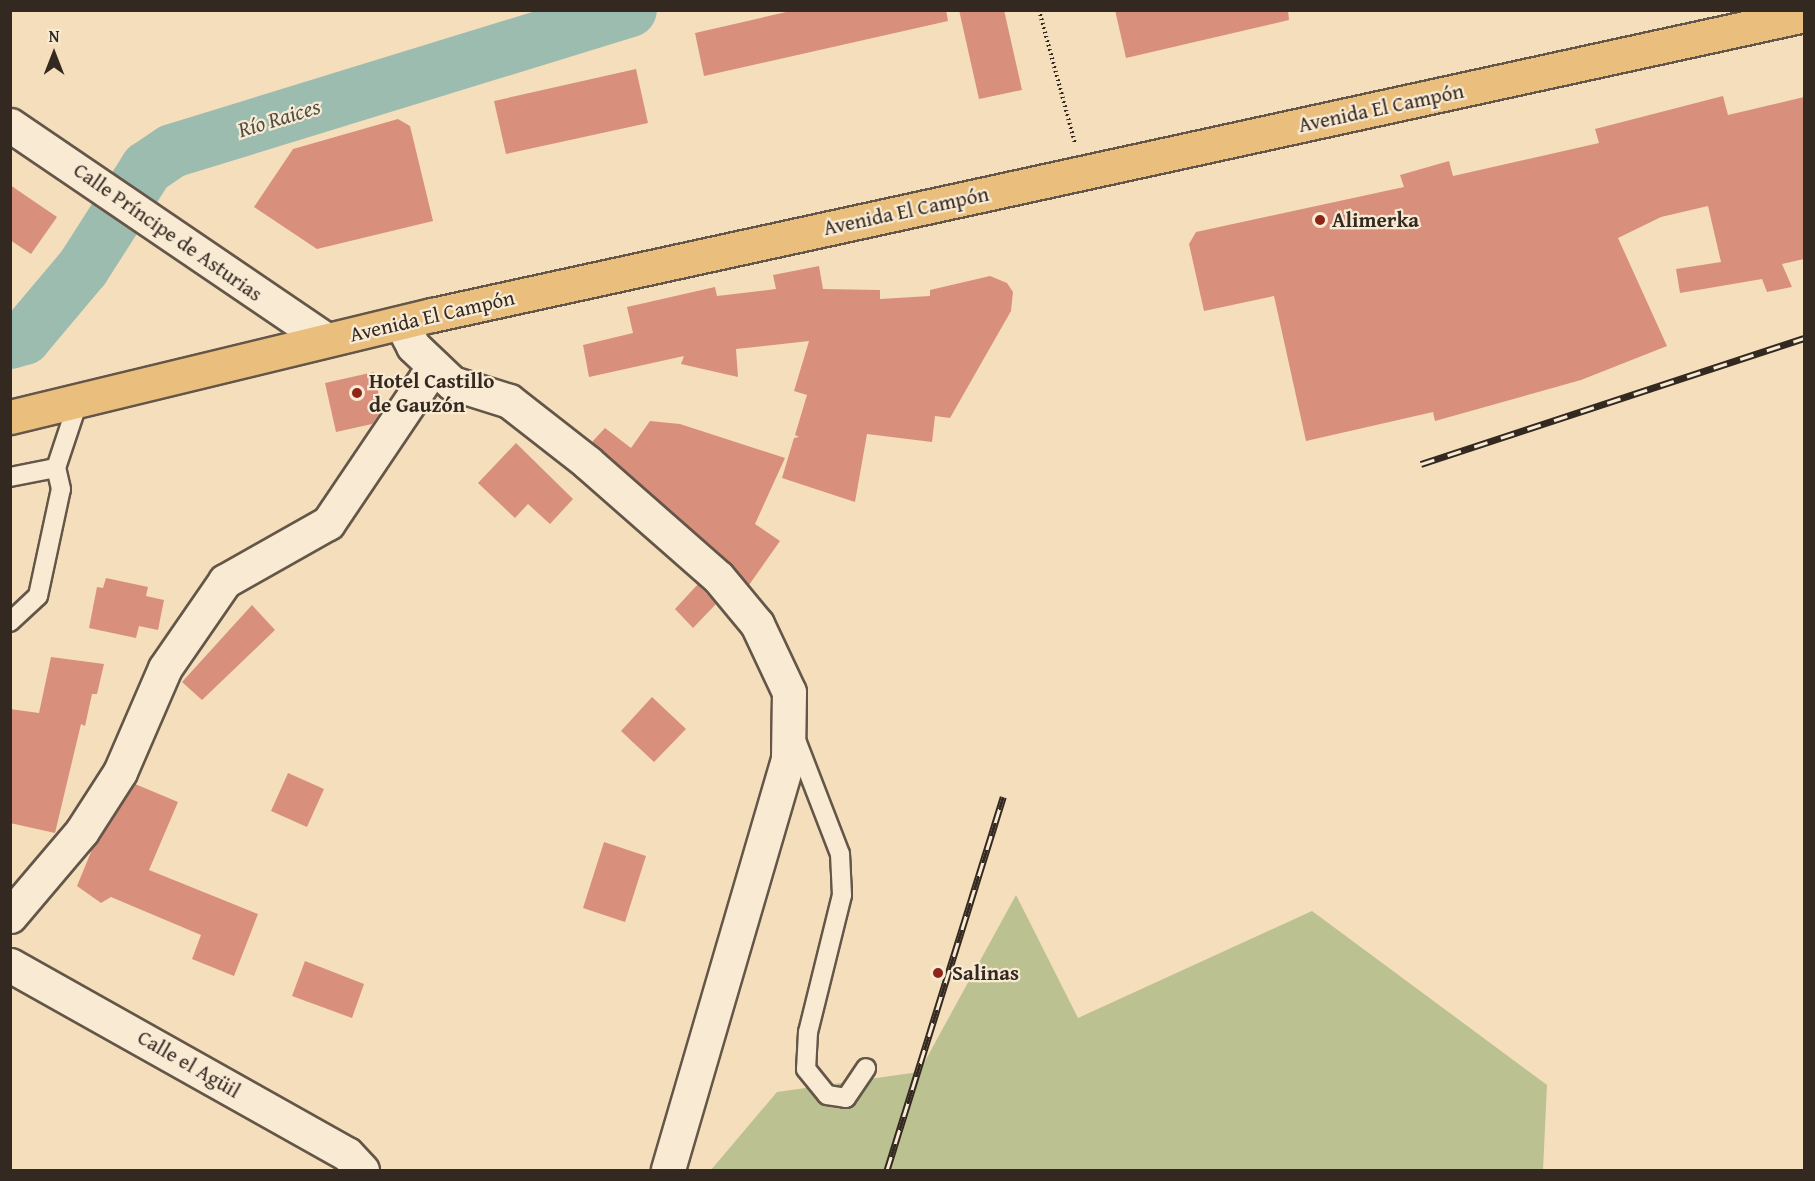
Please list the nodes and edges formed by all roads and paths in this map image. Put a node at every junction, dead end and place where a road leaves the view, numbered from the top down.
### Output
1 (1039, 10) edge
2 (1804, 15) edge
3 (10, 125) edge
4 (1083, 173) junction
5 (401, 322) junction
6 (325, 339) junction
7 (434, 366) junction
8 (78, 402) junction
9 (10, 417) edge
10 (56, 468) junction
11 (10, 477) edge
12 (10, 622) edge
13 (788, 722) junction
14 (10, 915) edge
15 (10, 965) edge
16 (866, 1068) dead end
17 (362, 1170) edge
18 (668, 1170) edge

1 - 4 path
2 - 4 main road, Avenida El Campón
3 - 6 street, Calle Príncipe de Asturias
4 - 5 main road, Avenida El Campón
5 - 6 main road, Avenida El Campón
5 - 7 street
6 - 8 main road, Avenida El Campón
7 - 13 street
7 - 14 street
8 - 9 main road, Avenida El Campón
8 - 10 lane
10 - 11 lane
10 - 12 lane
13 - 16 lane
13 - 18 street
15 - 17 street, Calle el Agüil

